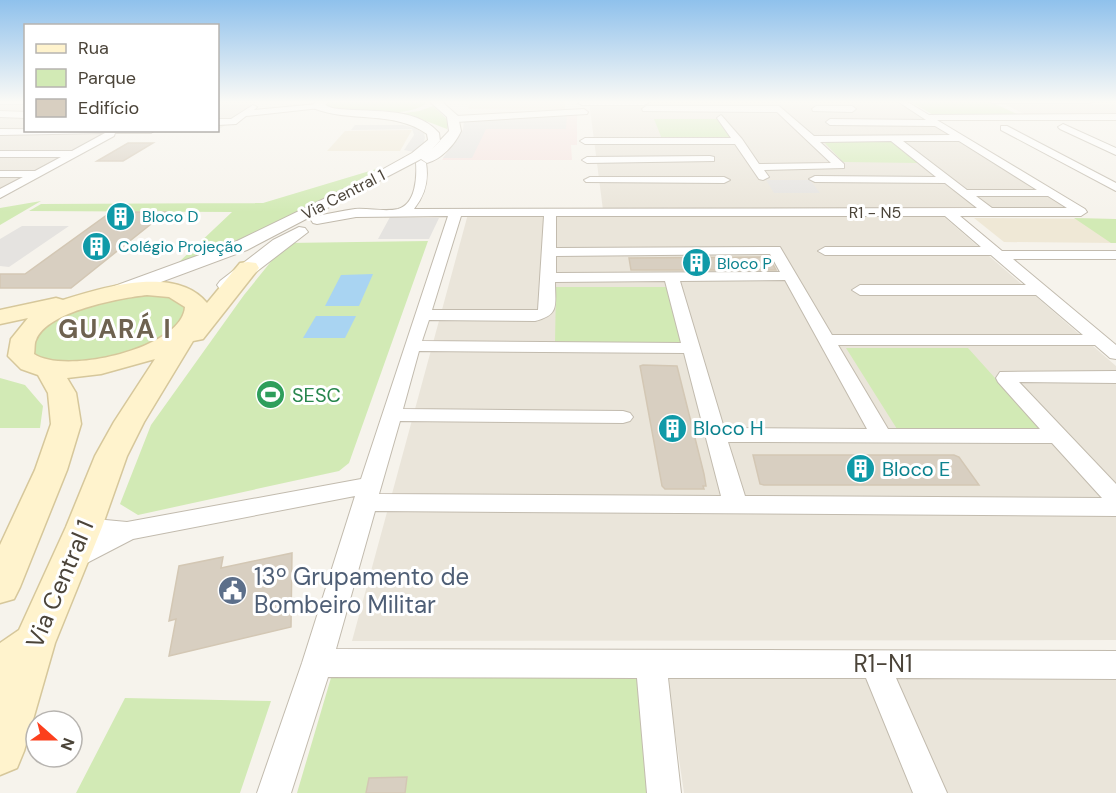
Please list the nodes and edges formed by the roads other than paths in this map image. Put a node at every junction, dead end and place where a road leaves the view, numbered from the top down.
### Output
1 (103, 138) edge
2 (434, 138) edge
3 (451, 138) edge
4 (585, 138) edge
5 (737, 138) edge
6 (954, 138) edge
7 (1023, 138) edge
8 (1086, 138) edge
9 (812, 139) joint
10 (894, 139) junction
11 (585, 141) junction
12 (739, 141) junction
13 (961, 144) junction
14 (907, 149) junction
15 (939, 149) dead end
16 (1116, 152) edge
17 (73, 154) junction
18 (3, 156) edge
19 (587, 159) junction
20 (710, 159) dead end
21 (421, 163) junction
22 (757, 167) junction
23 (906, 167) dead end
24 (928, 167) junction
25 (0, 174) edge
26 (37, 174) junction
27 (776, 179) dead end
28 (800, 179) dead end
29 (724, 180) dead end
30 (945, 180) junction
31 (1116, 188) edge
32 (962, 193) junction
33 (1052, 193) junction
34 (0, 194) edge
35 (593, 197) junction
36 (409, 212) junction
37 (456, 212) junction
38 (947, 212) junction
39 (989, 212) junction
40 (550, 213) junction
41 (317, 220) junction
42 (825, 251) dead end
43 (549, 252) junction
44 (996, 253) junction
45 (1112, 258) edge
46 (248, 268) junction
47 (671, 276) junction
48 (788, 276) junction
49 (548, 278) junction
50 (860, 290) dead end
51 (1040, 290) junction
52 (119, 291) junction
53 (88, 299) junction
54 (423, 315) junction
55 (0, 317) edge
56 (191, 324) junction
57 (826, 340) junction
58 (1099, 340) junction
59 (412, 346) junction
60 (692, 348) junction
61 (1116, 354) edge
62 (0, 362) edge
63 (41, 367) junction
64 (1116, 377) edge
65 (152, 386) junction
66 (393, 415) junction
67 (622, 417) dead end
68 (715, 435) junction
69 (1058, 436) junction
70 (882, 437) junction
71 (368, 494) junction
72 (1116, 500) edge
73 (735, 503) junction
74 (1116, 507) edge
75 (127, 531) junction
76 (77, 544) junction
77 (0, 587) edge
78 (17, 655) edge
79 (651, 662) junction
80 (316, 663) junction
81 (875, 664) junction
82 (1116, 664) edge
83 (0, 751) edge
84 (274, 793) edge
85 (664, 793) edge
86 (930, 793) edge

1 - 17 street
2 - 52 street, Via Central 1
3 - 21 street, Via Central 1
4 - 11 street
5 - 12 street
6 - 13 street, R1 - N5
7 - 31 street
8 - 16 street
9 - 10 street
9 - 22 street
10 - 13 street
10 - 14 street
11 - 12 street
11 - 19 street
12 - 22 street
13 - 33 street, R1 - N5
14 - 15 street
14 - 24 street
17 - 18 street
17 - 26 street
19 - 20 street
19 - 35 street
21 - 36 street
21 - 41 street, Via Central 1
22 - 27 street
23 - 24 street
24 - 30 street
25 - 26 street
26 - 34 street
28 - 30 street
29 - 35 street
30 - 32 street
32 - 33 street
32 - 39 street
33 - 39 street, R1 - N5
35 - 38 street, R1 - N5
35 - 40 street, R1 - N5
36 - 37 street, R1 - N5
36 - 41 street, R1 - N5
37 - 40 street, R1 - N5
37 - 54 street
38 - 39 street, R1 - N5
38 - 44 street
40 - 43 street
41 - 46 street, Via Central 1
42 - 44 street
43 - 48 street
43 - 49 street
44 - 45 street
44 - 51 street
46 - 56 street, Via Central 1
46 - 65 main road
47 - 48 street
47 - 49 street
47 - 60 street
48 - 57 street
49 - 54 street
50 - 51 street
51 - 58 street
52 - 53 main road
52 - 56 main road
53 - 55 main road
53 - 63 main road
54 - 59 street
56 - 63 main road
56 - 65 main road, Via Central 1
57 - 58 street
57 - 70 street
58 - 61 street
59 - 60 street
59 - 66 street
60 - 68 street
62 - 63 main road
63 - 77 main road
64 - 69 street
65 - 76 main road, Via Central 1
66 - 67 street
66 - 71 street
68 - 70 street
68 - 73 street
69 - 70 street
69 - 72 street
71 - 73 street
71 - 75 street
71 - 80 street
73 - 74 street
75 - 76 street
75 - 76 street
76 - 78 main road, Via Central 1
78 - 83 main road, Via Central 1
79 - 80 street, R1-N1
79 - 81 street, R1-N1
79 - 85 street
80 - 84 street
81 - 82 street, R1-N1
81 - 86 street

